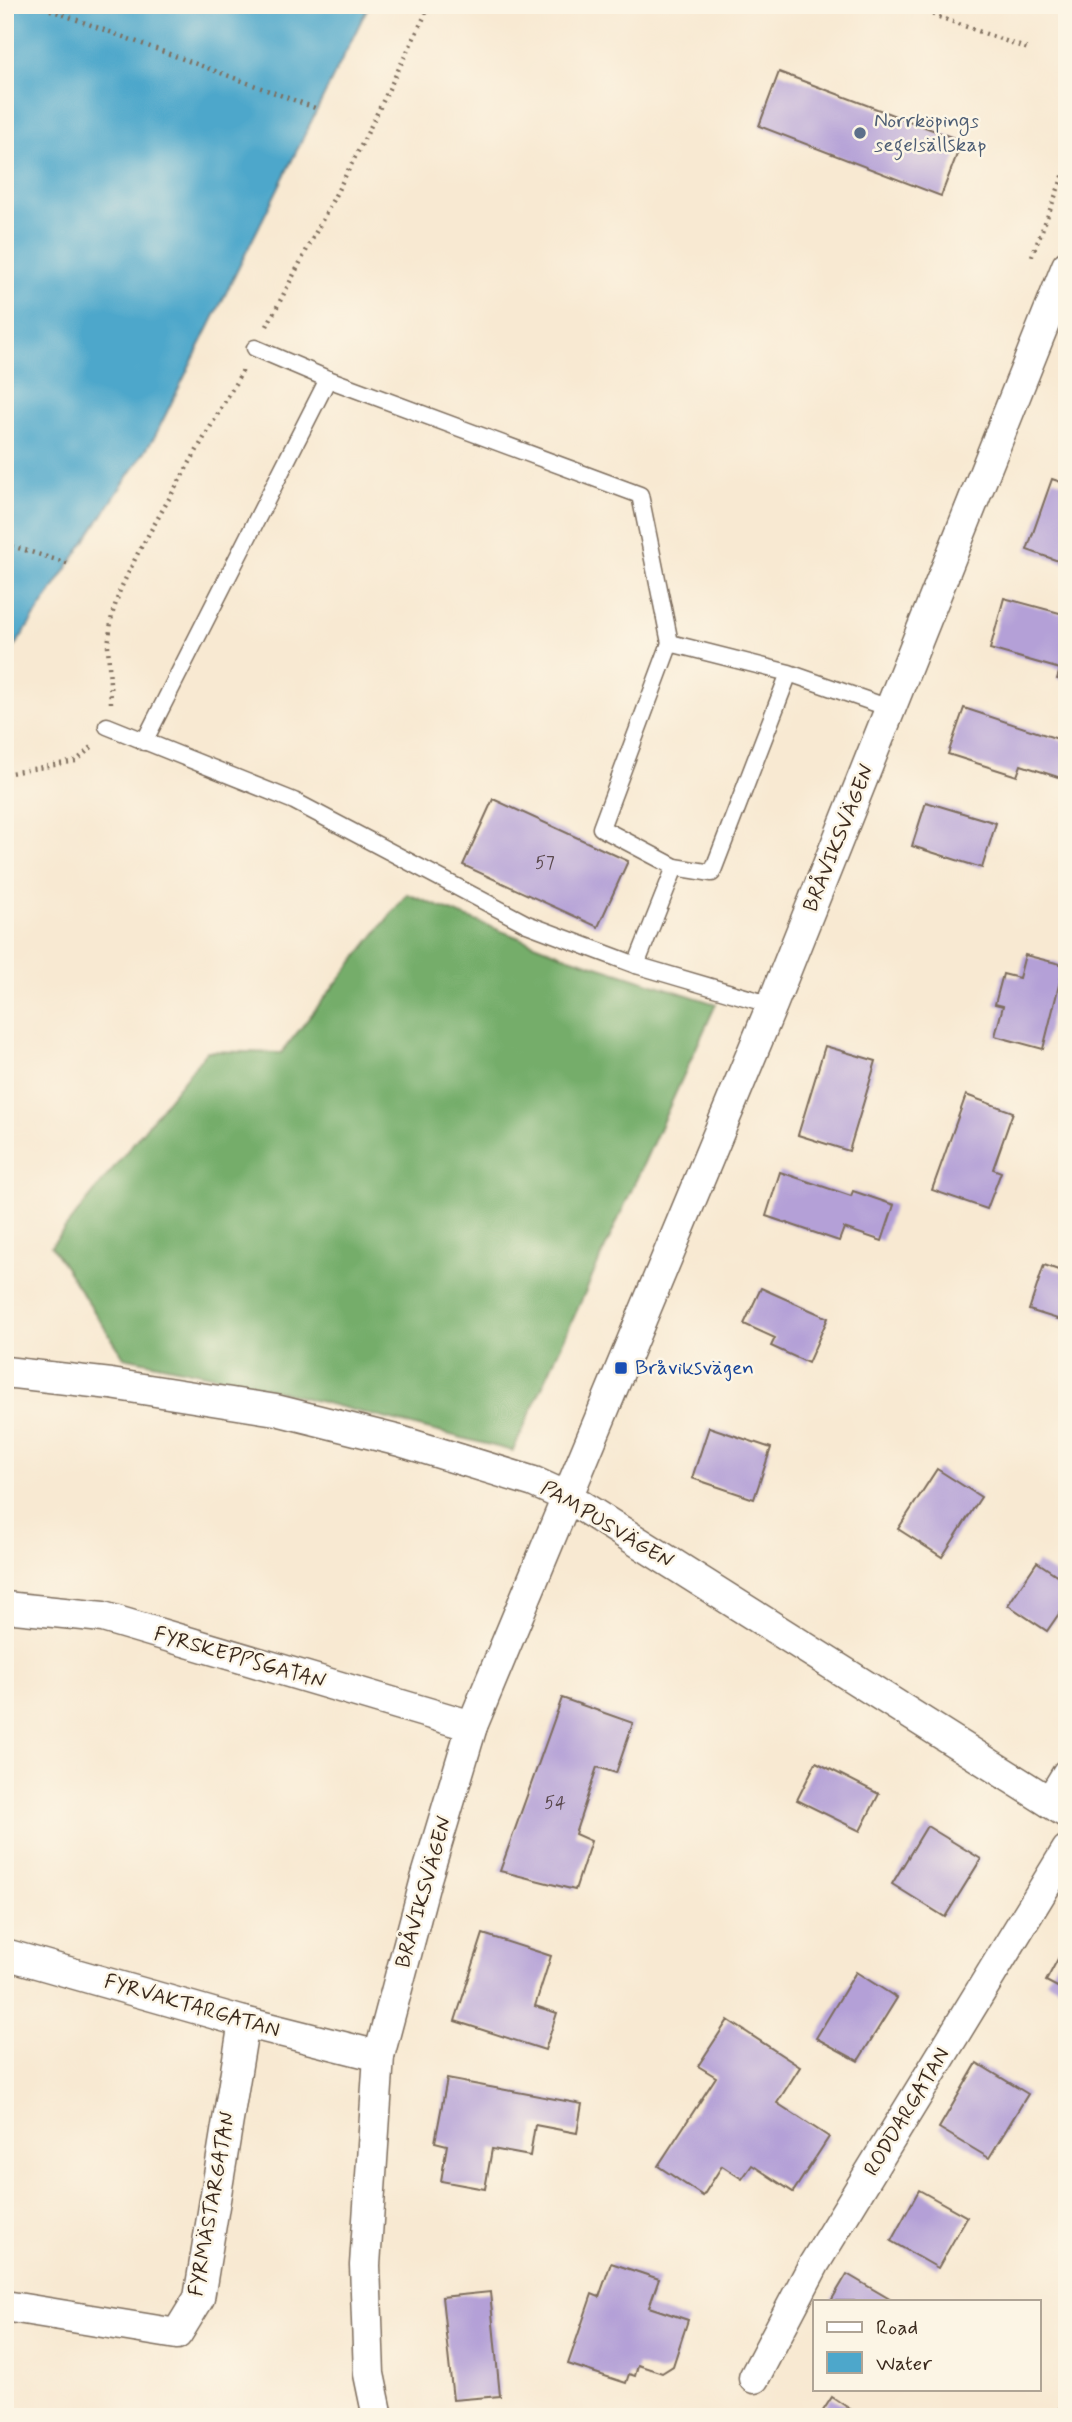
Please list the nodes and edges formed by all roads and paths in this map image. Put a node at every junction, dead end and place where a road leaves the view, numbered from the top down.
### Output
1 (37, 5) edge
2 (430, 5) edge
3 (906, 5) edge
4 (1028, 49) dead end
5 (318, 109) dead end
6 (1067, 266) edge
7 (256, 348) junction
8 (328, 379) junction
9 (5, 544) edge
10 (70, 564) dead end
11 (670, 643) junction
12 (789, 673) junction
13 (892, 709) junction
14 (107, 726) junction
15 (144, 741) junction
16 (5, 774) edge
17 (675, 867) junction
18 (636, 965) junction
19 (772, 1005) junction
20 (5, 1372) edge
21 (567, 1497) junction
22 (5, 1607) edge
23 (472, 1726) junction
24 (1067, 1774) edge
25 (1058, 1807) edge
26 (1067, 1850) edge
27 (5, 1954) edge
28 (244, 2022) junction
29 (379, 2056) junction
30 (5, 2306) edge
31 (754, 2378) dead end
32 (378, 2417) edge

1 - 5 path
2 - 7 path
3 - 4 path
6 - 13 street, BRÅVIKSVÄGEN
7 - 8 lane
7 - 14 path
8 - 11 lane
8 - 15 lane
9 - 10 path
11 - 12 lane
11 - 17 lane
12 - 13 lane
12 - 17 lane
13 - 19 street, BRÅVIKSVÄGEN
14 - 15 lane
14 - 16 path
15 - 18 lane
17 - 18 lane
18 - 19 lane
19 - 21 street, BRÅVIKSVÄGEN
20 - 21 street, PAMPUSVÄGEN
21 - 23 street, BRÅVIKSVÄGEN
21 - 25 street, PAMPUSVÄGEN
22 - 23 street, FYRSKEPPSGATAN
23 - 29 street, BRÅVIKSVÄGEN
24 - 25 street
26 - 31 street, RODDARGATAN
27 - 28 street, FYRVAKTARGATAN
28 - 29 street, FYRVAKTARGATAN
28 - 30 street, FYRMÄSTARGATAN
29 - 32 street, BRÅVIKSVÄGEN

